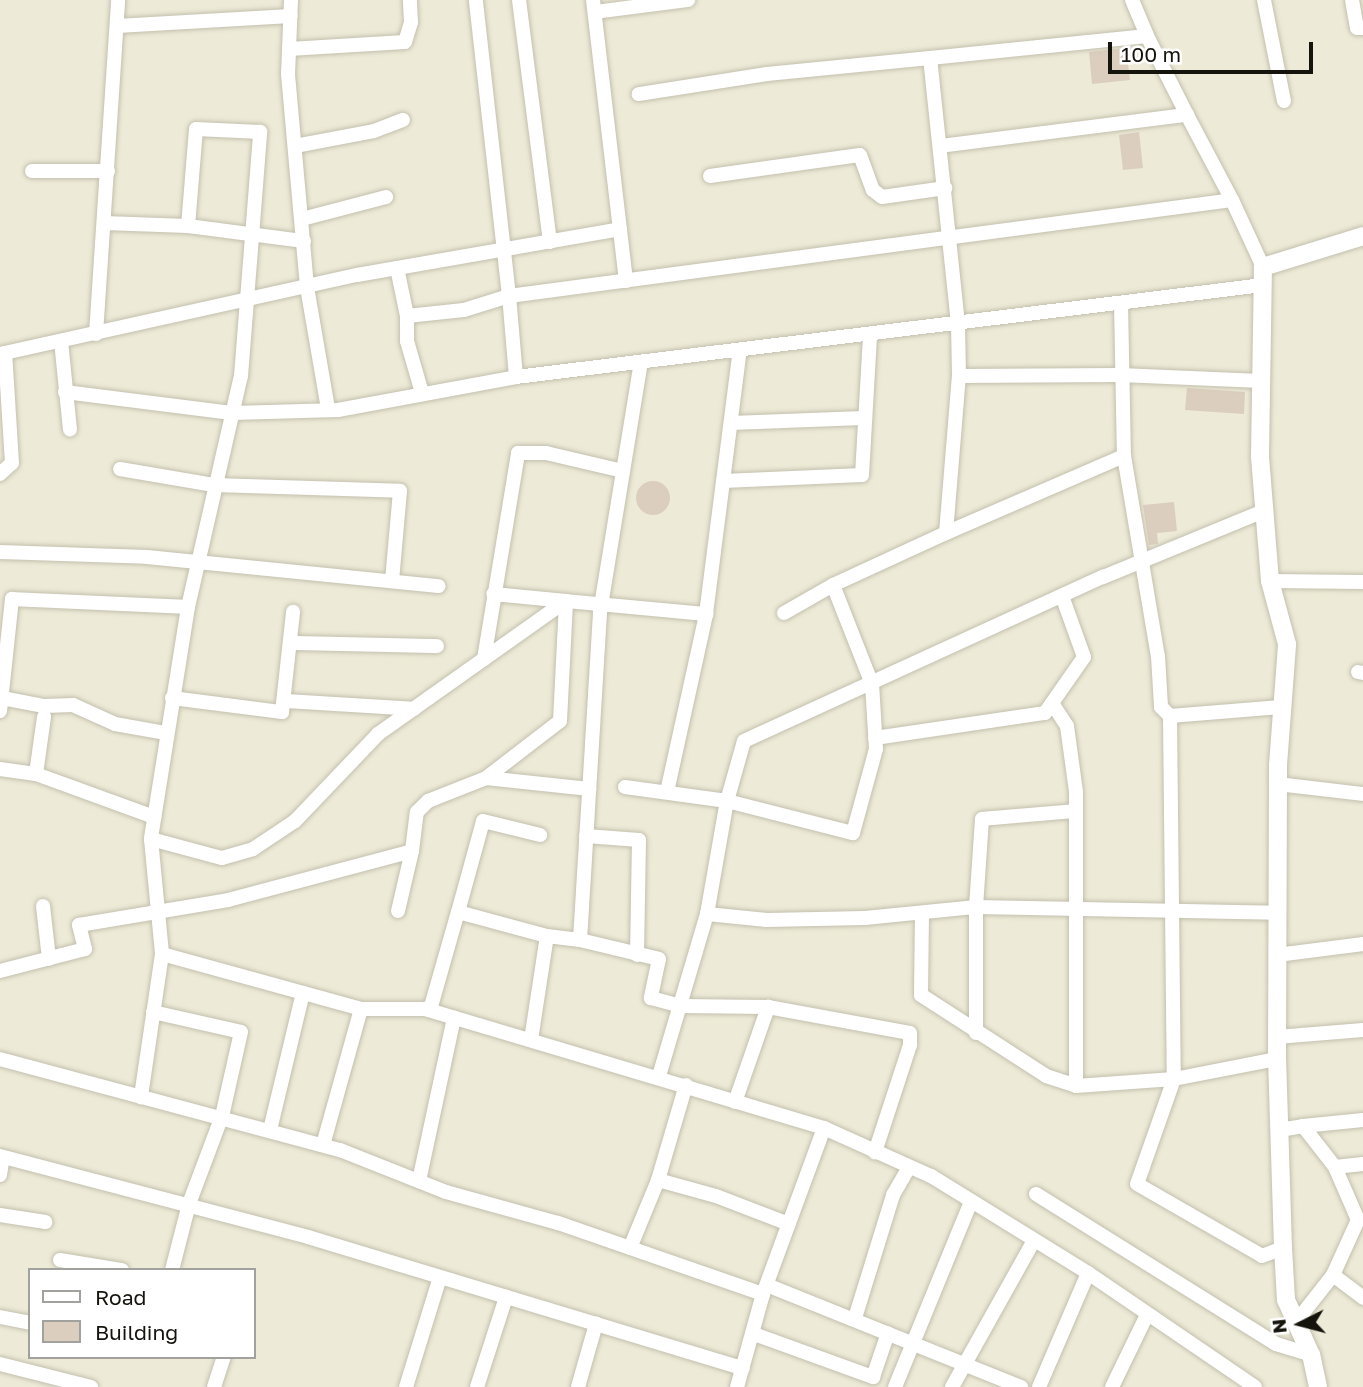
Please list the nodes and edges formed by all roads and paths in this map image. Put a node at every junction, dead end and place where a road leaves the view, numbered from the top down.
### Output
1 (118, 0) edge
2 (291, 0) edge
3 (410, 0) edge
4 (476, 0) edge
5 (519, 0) edge
6 (688, 0) edge
7 (1132, 0) edge
8 (1264, 0) edge
9 (1352, 0) edge
10 (654, 2) edge
11 (594, 6) edge
12 (291, 16) junction
13 (117, 26) junction
14 (1363, 28) edge
15 (1147, 36) junction
16 (289, 49) junction
17 (930, 58) junction
18 (639, 94) dead end
19 (1284, 101) dead end
20 (1187, 115) junction
21 (403, 120) dead end
22 (295, 146) junction
23 (940, 146) junction
24 (108, 171) junction
25 (32, 172) dead end
26 (710, 176) dead end
27 (945, 188) junction
28 (386, 197) dead end
29 (1232, 200) junction
30 (302, 219) junction
31 (104, 223) junction
32 (188, 226) junction
33 (620, 229) junction
34 (252, 236) junction
35 (1363, 236) edge
36 (950, 239) junction
37 (304, 241) junction
38 (550, 242) junction
39 (504, 251) junction
40 (397, 268) junction
41 (1263, 276) junction
42 (626, 281) junction
43 (307, 287) junction
44 (509, 296) junction
45 (246, 301) junction
46 (1121, 303) junction
47 (407, 316) junction
48 (958, 324) junction
49 (96, 334) junction
50 (870, 335) junction
51 (61, 341) junction
52 (740, 351) junction
53 (2, 353) edge
54 (641, 362) junction
55 (1120, 375) junction
56 (959, 376) junction
57 (516, 377) junction
58 (1261, 381) junction
59 (65, 392) junction
60 (422, 393) junction
61 (328, 408) junction
62 (232, 413) junction
63 (863, 418) junction
64 (731, 423) junction
65 (70, 430) dead end
66 (1124, 456) junction
67 (120, 469) dead end
68 (624, 471) junction
69 (0, 474) edge
70 (723, 481) junction
71 (214, 485) junction
72 (1264, 511) junction
73 (946, 533) junction
74 (0, 552) edge
75 (1144, 560) junction
76 (197, 563) junction
77 (392, 581) junction
78 (1270, 581) junction
79 (1363, 582) edge
80 (833, 585) junction
81 (439, 586) dead end
82 (493, 594) junction
83 (1062, 596) junction
84 (6, 599) edge
85 (566, 601) junction
86 (602, 604) junction
87 (188, 607) junction
88 (293, 612) dead end
89 (784, 612) dead end
90 (706, 614) junction
91 (291, 643) junction
92 (437, 646) dead end
93 (484, 659) junction
94 (872, 684) junction
95 (172, 698) junction
96 (285, 701) junction
97 (1052, 703) junction
98 (1281, 707) junction
99 (0, 708) edge
100 (414, 709) junction
101 (1170, 716) junction
102 (44, 717) dead end
103 (166, 733) junction
104 (876, 738) junction
105 (0, 769) edge
106 (36, 774) junction
107 (486, 778) junction
108 (1278, 783) junction
109 (625, 787) dead end
110 (589, 789) junction
111 (667, 792) junction
112 (1363, 794) edge
113 (727, 801) junction
114 (1076, 811) junction
115 (154, 817) junction
116 (540, 835) dead end
117 (586, 836) junction
118 (151, 839) junction
119 (412, 851) junction
120 (43, 906) dead end
121 (976, 907) junction
122 (1074, 908) junction
123 (398, 911) dead end
124 (458, 912) junction
125 (157, 913) junction
126 (922, 913) junction
127 (1169, 913) junction
128 (1277, 913) junction
129 (707, 914) junction
130 (547, 936) junction
131 (580, 940) junction
132 (1363, 944) edge
133 (162, 954) junction
134 (637, 955) junction
135 (1277, 955) junction
136 (49, 959) junction
137 (0, 971) edge
138 (303, 993) junction
139 (680, 1006) junction
140 (768, 1007) junction
141 (361, 1009) junction
142 (430, 1010) junction
143 (153, 1012) junction
144 (454, 1018) junction
145 (1363, 1030) edge
146 (976, 1033) junction
147 (1277, 1037) junction
148 (531, 1040) junction
149 (0, 1059) edge
150 (1277, 1059) junction
151 (659, 1076) junction
152 (1174, 1079) junction
153 (686, 1086) junction
154 (1076, 1086) junction
155 (141, 1097) junction
156 (735, 1102) junction
157 (222, 1116) junction
158 (1363, 1120) edge
159 (1303, 1126) junction
160 (824, 1128) junction
161 (270, 1130) junction
162 (1279, 1130) junction
163 (323, 1146) junction
164 (874, 1152) junction
165 (2, 1156) edge
166 (1363, 1164) edge
167 (909, 1167) junction
168 (1335, 1167) junction
169 (0, 1175) edge
170 (658, 1180) junction
171 (419, 1181) junction
172 (1037, 1194) dead end
173 (971, 1202) junction
174 (189, 1204) junction
175 (0, 1215) edge
176 (1360, 1220) edge
177 (45, 1222) dead end
178 (789, 1224) junction
179 (1034, 1240) junction
180 (630, 1248) junction
181 (1283, 1248) junction
182 (60, 1260) dead end
183 (110, 1268) edge
184 (173, 1268) edge
185 (1088, 1273) junction
186 (1333, 1275) junction
187 (440, 1277) junction
188 (765, 1289) junction
189 (506, 1297) junction
190 (1363, 1298) edge
191 (1147, 1315) junction
192 (0, 1317) edge
193 (855, 1318) junction
194 (1296, 1322) junction
195 (28, 1324) edge
196 (596, 1324) junction
197 (888, 1333) junction
198 (754, 1334) junction
199 (910, 1341) junction
200 (1311, 1355) junction
201 (223, 1359) edge
202 (963, 1363) junction
203 (0, 1364) edge
204 (743, 1368) junction
205 (995, 1382) edge
206 (91, 1387) edge
207 (215, 1387) edge
208 (406, 1387) edge
209 (477, 1387) edge
210 (578, 1387) edge
211 (737, 1387) edge
212 (895, 1387) edge
213 (953, 1387) edge
214 (1021, 1387) edge
215 (1039, 1387) edge
216 (1112, 1387) edge
217 (1255, 1387) edge
218 (1318, 1387) edge

1 - 13 street
2 - 12 street
3 - 16 street
4 - 39 street
5 - 38 street
6 - 10 street
7 - 15 street
8 - 19 street
9 - 14 street
10 - 11 street
11 - 33 street
12 - 13 street
12 - 16 street
13 - 24 street
15 - 17 street
15 - 20 street
16 - 22 street
17 - 18 street
17 - 23 street
20 - 23 street
20 - 29 street
21 - 22 street
22 - 30 street
23 - 27 street
24 - 25 street
24 - 31 street
26 - 27 street
27 - 36 street
28 - 30 street
29 - 36 street
29 - 41 street
30 - 37 street
31 - 32 street
31 - 49 street
32 - 34 street
32 - 34 street
33 - 38 street
33 - 42 street
34 - 37 street
34 - 45 street
35 - 41 street
36 - 42 street
36 - 48 street
37 - 43 street
38 - 39 street
39 - 40 street
39 - 44 street
40 - 43 street
40 - 47 street
41 - 46 street
41 - 58 street
42 - 44 street
43 - 45 street
43 - 61 street
44 - 47 street
44 - 57 street
45 - 49 street
45 - 62 street
46 - 48 street
46 - 55 street
47 - 60 street
48 - 50 street
48 - 56 street
49 - 51 street
50 - 52 street
50 - 63 street
51 - 53 street
51 - 59 street
52 - 54 street
52 - 64 street
53 - 69 street
54 - 57 street
54 - 68 street
55 - 56 street
55 - 58 street
55 - 66 street
56 - 73 street
57 - 60 street
58 - 72 street
59 - 62 street
59 - 65 street
60 - 61 street
61 - 62 street
62 - 71 street
63 - 64 street
63 - 70 street
64 - 70 street
66 - 73 street
66 - 75 street
67 - 71 street
68 - 82 street
68 - 86 street
70 - 90 street
71 - 76 street
71 - 77 street
72 - 75 street
72 - 78 street
73 - 80 street
74 - 76 street
75 - 83 street
75 - 101 street
76 - 77 street
76 - 87 street
77 - 81 street
78 - 79 street
78 - 98 street
80 - 89 street
80 - 94 street
82 - 85 street
82 - 93 street
83 - 94 street
83 - 97 street
84 - 87 street
84 - 99 street
85 - 86 street
85 - 93 street
85 - 107 street
86 - 90 street
86 - 110 street
87 - 95 street
88 - 91 street
90 - 111 street
91 - 92 street
91 - 96 street
93 - 100 street
94 - 104 street
94 - 113 street
95 - 96 street
95 - 103 street
96 - 100 street
97 - 104 street
97 - 114 street
98 - 101 street
98 - 108 street
99 - 103 street
100 - 118 street
101 - 127 street
102 - 106 street
103 - 115 street
104 - 113 street
105 - 106 street
106 - 115 street
107 - 110 street
107 - 119 street
108 - 112 street
108 - 128 street
109 - 111 street
110 - 117 street
111 - 113 street
113 - 129 street
114 - 121 street
114 - 122 street
115 - 118 street
116 - 124 street
117 - 131 street
117 - 134 street
118 - 125 street
119 - 123 street
119 - 125 street
120 - 136 street
121 - 122 street
121 - 126 street
121 - 146 street
122 - 127 street
122 - 154 street
124 - 130 street
124 - 142 street
125 - 133 street
125 - 136 street
126 - 129 street
126 - 146 street
127 - 128 street
127 - 152 street
128 - 135 street
129 - 139 street
130 - 131 street
130 - 148 street
131 - 134 street
132 - 135 street
133 - 138 street
133 - 143 street
134 - 139 street
135 - 147 street
136 - 137 street
138 - 141 street
138 - 161 street
139 - 140 street
139 - 151 street
140 - 156 street
140 - 164 street
141 - 142 street
141 - 163 street
142 - 144 street
143 - 155 street
143 - 157 street
144 - 148 street
144 - 171 street
145 - 147 street
146 - 154 street
147 - 150 street
148 - 151 street
149 - 155 street
150 - 152 street
150 - 162 street
151 - 153 street
152 - 154 street
152 - 181 street
153 - 156 street
153 - 170 street
155 - 157 street
156 - 160 street
157 - 161 street
157 - 174 street
158 - 159 street
159 - 162 street
159 - 168 street
160 - 164 street
160 - 178 street
161 - 163 street
162 - 181 street
163 - 171 street
164 - 167 street
165 - 169 street
165 - 174 street
166 - 168 street
167 - 173 street
167 - 193 street
168 - 176 street
170 - 178 street
170 - 180 street
171 - 180 street
172 - 200 street
173 - 179 street
173 - 199 street
174 - 184 street
174 - 187 street
175 - 177 street
176 - 186 street
178 - 188 street
179 - 185 street
179 - 202 street
180 - 188 street
181 - 194 street
182 - 183 street
185 - 191 street
185 - 215 street
186 - 190 street
186 - 194 street
187 - 189 street
187 - 208 street
188 - 193 street
188 - 198 street
189 - 196 street
189 - 209 street
191 - 216 street
191 - 217 street
192 - 195 street
193 - 197 street
194 - 200 street
196 - 204 street
196 - 210 street
197 - 198 street
197 - 199 street
198 - 204 street
199 - 202 street
199 - 212 street
200 - 218 street
201 - 207 street
202 - 205 street
202 - 213 street
203 - 206 street
204 - 211 street
205 - 214 street

